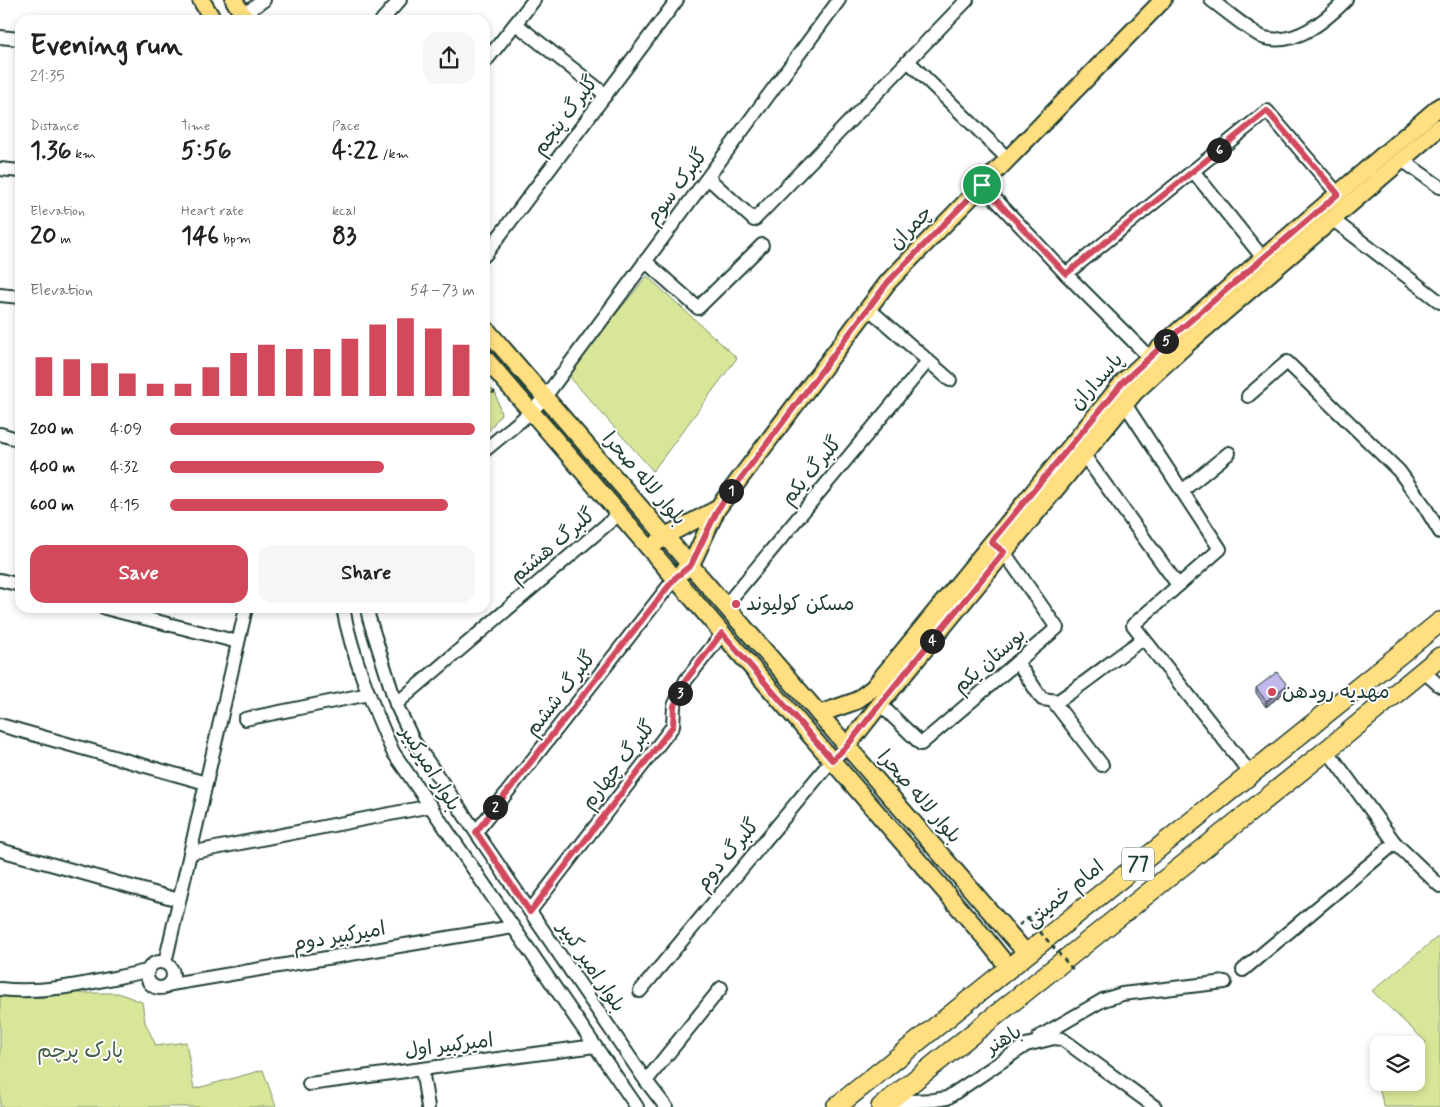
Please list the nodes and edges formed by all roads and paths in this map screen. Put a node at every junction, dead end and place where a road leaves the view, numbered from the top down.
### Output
1 (234, 0) edge
2 (264, 0) edge
3 (400, 0) edge
4 (534, 0) edge
5 (678, 0) edge
6 (839, 0) edge
7 (967, 0) edge
8 (1163, 0) edge
9 (1211, 0) edge
10 (1346, 0) edge
11 (204, 1) edge
12 (211, 15) edge
13 (242, 15) edge
14 (247, 15) edge
15 (386, 15) edge
16 (516, 24) junction
17 (0, 37) edge
18 (15, 38) edge
19 (490, 56) edge
20 (908, 61) junction
21 (606, 95) junction
22 (1440, 106) edge
23 (1440, 127) edge
24 (1396, 154) junction
25 (1008, 159) junction
26 (0, 169) edge
27 (15, 170) edge
28 (1193, 171) junction
29 (708, 178) junction
30 (982, 185) junction
31 (1440, 187) edge
32 (1338, 194) junction
33 (1332, 219) junction
34 (762, 245) dead end
35 (490, 248) edge
36 (1263, 258) junction
37 (645, 261) junction
38 (1066, 274) junction
39 (0, 295) edge
40 (15, 296) edge
41 (1440, 302) edge
42 (868, 308) junction
43 (490, 334) edge
44 (1149, 356) junction
45 (928, 361) junction
46 (490, 364) edge
47 (950, 380) dead end
48 (1248, 396) dead end
49 (544, 397) junction
50 (1125, 404) junction
51 (531, 412) junction
52 (0, 434) edge
53 (15, 438) edge
54 (490, 446) edge
55 (1083, 454) junction
56 (1229, 454) dead end
57 (1182, 491) junction
58 (718, 509) junction
59 (619, 514) junction
60 (1440, 532) edge
61 (665, 536) junction
62 (998, 547) junction
63 (651, 549) junction
64 (691, 565) junction
65 (675, 578) junction
66 (0, 580) edge
67 (15, 584) edge
68 (1178, 585) junction
69 (725, 606) junction
70 (125, 613) edge
71 (245, 613) edge
72 (345, 613) edge
73 (369, 613) edge
74 (1440, 622) edge
75 (722, 633) junction
76 (1143, 638) junction
77 (238, 642) junction
78 (1440, 657) edge
79 (1017, 662) junction
80 (1423, 671) junction
81 (1440, 686) edge
82 (369, 694) junction
83 (1053, 701) junction
84 (396, 704) junction
85 (880, 704) junction
86 (818, 714) junction
87 (245, 719) dead end
88 (0, 725) edge
89 (413, 740) junction
90 (847, 746) junction
91 (1327, 750) junction
92 (393, 752) junction
93 (832, 760) junction
94 (1102, 765) dead end
95 (1250, 774) junction
96 (206, 783) junction
97 (430, 806) junction
98 (1188, 824) junction
99 (476, 832) junction
100 (1395, 843) junction
101 (1206, 846) junction
102 (0, 850) edge
103 (190, 853) junction
104 (1440, 886) edge
105 (179, 900) junction
106 (1037, 910) dead end
107 (530, 912) junction
108 (1028, 918) junction
109 (1009, 926) junction
110 (513, 927) junction
111 (985, 938) junction
112 (1027, 954) junction
113 (165, 963) junction
114 (1009, 968) junction
115 (1243, 970) dead end
116 (148, 971) junction
117 (1075, 972) dead end
118 (1225, 982) dead end
119 (170, 984) junction
120 (721, 988) dead end
121 (0, 989) edge
122 (640, 991) dead end
123 (1026, 1045) junction
124 (595, 1046) junction
125 (422, 1069) junction
126 (917, 1078) junction
127 (646, 1081) junction
128 (309, 1084) dead end
129 (934, 1100) junction
130 (884, 1105) edge
131 (428, 1107) edge
132 (637, 1107) edge
133 (666, 1107) edge
134 (836, 1107) edge
135 (1155, 1107) edge

1 - 13 main road
2 - 14 street
3 - 15 street
4 - 16 street
5 - 21 street, گلبرگ پنجم
6 - 29 street, گلبرک سوم
7 - 20 street
8 - 25 main road, چمران
9 - 10 street
11 - 12 main road
16 - 19 street
16 - 21 street
17 - 18 street
20 - 25 street
20 - 29 street
21 - 35 street, گلبرگ پنجم
22 - 24 main road, پاسداران
23 - 24 main road, پاسداران
24 - 31 street
24 - 32 main road, پاسداران
24 - 33 main road, پاسداران
25 - 30 main road, چمران
26 - 27 street
28 - 32 street
28 - 36 street
28 - 38 street
29 - 37 street, گلبرک سوم
30 - 38 street
30 - 42 main road, چمران
32 - 36 main road, پاسداران
33 - 41 street
33 - 50 main road, پاسداران
34 - 37 street
36 - 44 main road, پاسداران
37 - 49 street, گلبرک سوم
38 - 44 street
39 - 40 street
42 - 45 street
42 - 58 main road, چمران
43 - 49 main road, بلوار لاله صحرا
44 - 62 main road, پاسداران
45 - 47 street
45 - 69 street, گلبرگ یکم
46 - 51 main road, بلوار لاله صحرا
48 - 60 street
49 - 51 street, گلبرک سوم
49 - 61 main road, بلوار لاله صحرا
50 - 55 main road, پاسداران
50 - 57 street
51 - 54 street, گلبرک سوم
51 - 59 main road, بلوار لاله صحرا
52 - 53 street
55 - 62 main road, پاسداران
55 - 68 street
56 - 57 street
57 - 68 street
58 - 61 main road, چمران
58 - 64 main road, چمران
59 - 63 main road, بلوار لاله صحرا
59 - 84 street, گلبرگ هشتم
61 - 63 main road, چمران
61 - 64 main road, بلوار لاله صحرا
62 - 79 street, بوستان یکم
62 - 85 main road, پاسداران
62 - 86 main road, پاسداران
63 - 65 main road, بلوار لاله صحرا
64 - 65 main road, چمران
64 - 69 main road, بلوار لاله صحرا
65 - 75 main road, بلوار لاله صحرا
65 - 99 street, گلبرگ ششم
66 - 67 street
68 - 76 street
69 - 86 main road, بلوار لاله صحرا
70 - 77 street
71 - 77 street
72 - 82 street, بلوار امیرکبیر
73 - 84 street, بلوار امیر کبیر
74 - 95 highway, امام خمینی / 77
75 - 93 main road, بلوار لاله صحرا
75 - 107 street, گلبرگ چهارم
76 - 83 street
76 - 95 street
77 - 96 street
78 - 80 highway, 77
79 - 83 street
79 - 85 street, بوستان یکم
80 - 81 street
80 - 91 highway, 77
82 - 87 street
82 - 92 street, بلوار امیرکبیر
83 - 94 street
84 - 89 street, بلوار امیر کبیر
85 - 90 main road, پاسداران
86 - 90 main road, بلوار لاله صحرا
88 - 96 street
89 - 92 street
89 - 99 street, بلوار امیر کبیر
90 - 93 street, گلبرگ دوم
90 - 109 main road, بلوار لاله صحرا
91 - 100 street
91 - 101 highway, 77
92 - 97 street, بلوار امیرکبیر
93 - 111 main road, بلوار لاله صحرا
93 - 122 street, گلبرگ دوم
95 - 98 highway, امام خمینی / 77
96 - 103 street
97 - 103 street
97 - 110 street, بلوار امیرکبیر
98 - 101 highway
98 - 112 highway, امام خمینی / 77
99 - 107 street, بلوار امیر کبیر
100 - 104 street
100 - 115 street
101 - 126 highway, 77
102 - 105 street
103 - 105 street
105 - 113 street
106 - 108 path
107 - 127 street, بلوار امیر کبیر
108 - 109 path
108 - 117 path, bridge
109 - 111 main road
109 - 112 main road, بلوار لاله صحرا
110 - 119 street, امیرکبیر دوم
110 - 124 street, بلوار امیرکبیر
111 - 114 main road, بلوار لاله صحرا
112 - 114 highway, امام خمینی / 77
113 - 116 street
113 - 119 street
114 - 134 highway, امام خمینی / 77
116 - 119 street
116 - 121 street
118 - 123 street
120 - 127 street
123 - 129 street, باهنر
123 - 135 street, باهنر
124 - 125 street, امیرکبیر اول
124 - 132 street, بلوار امیرکبیر
125 - 128 street, امیرکبیر اول
125 - 131 street
126 - 129 street
126 - 130 highway, 77
127 - 133 street, بلوار امیر کبیر
129 - 130 street, باهنر

